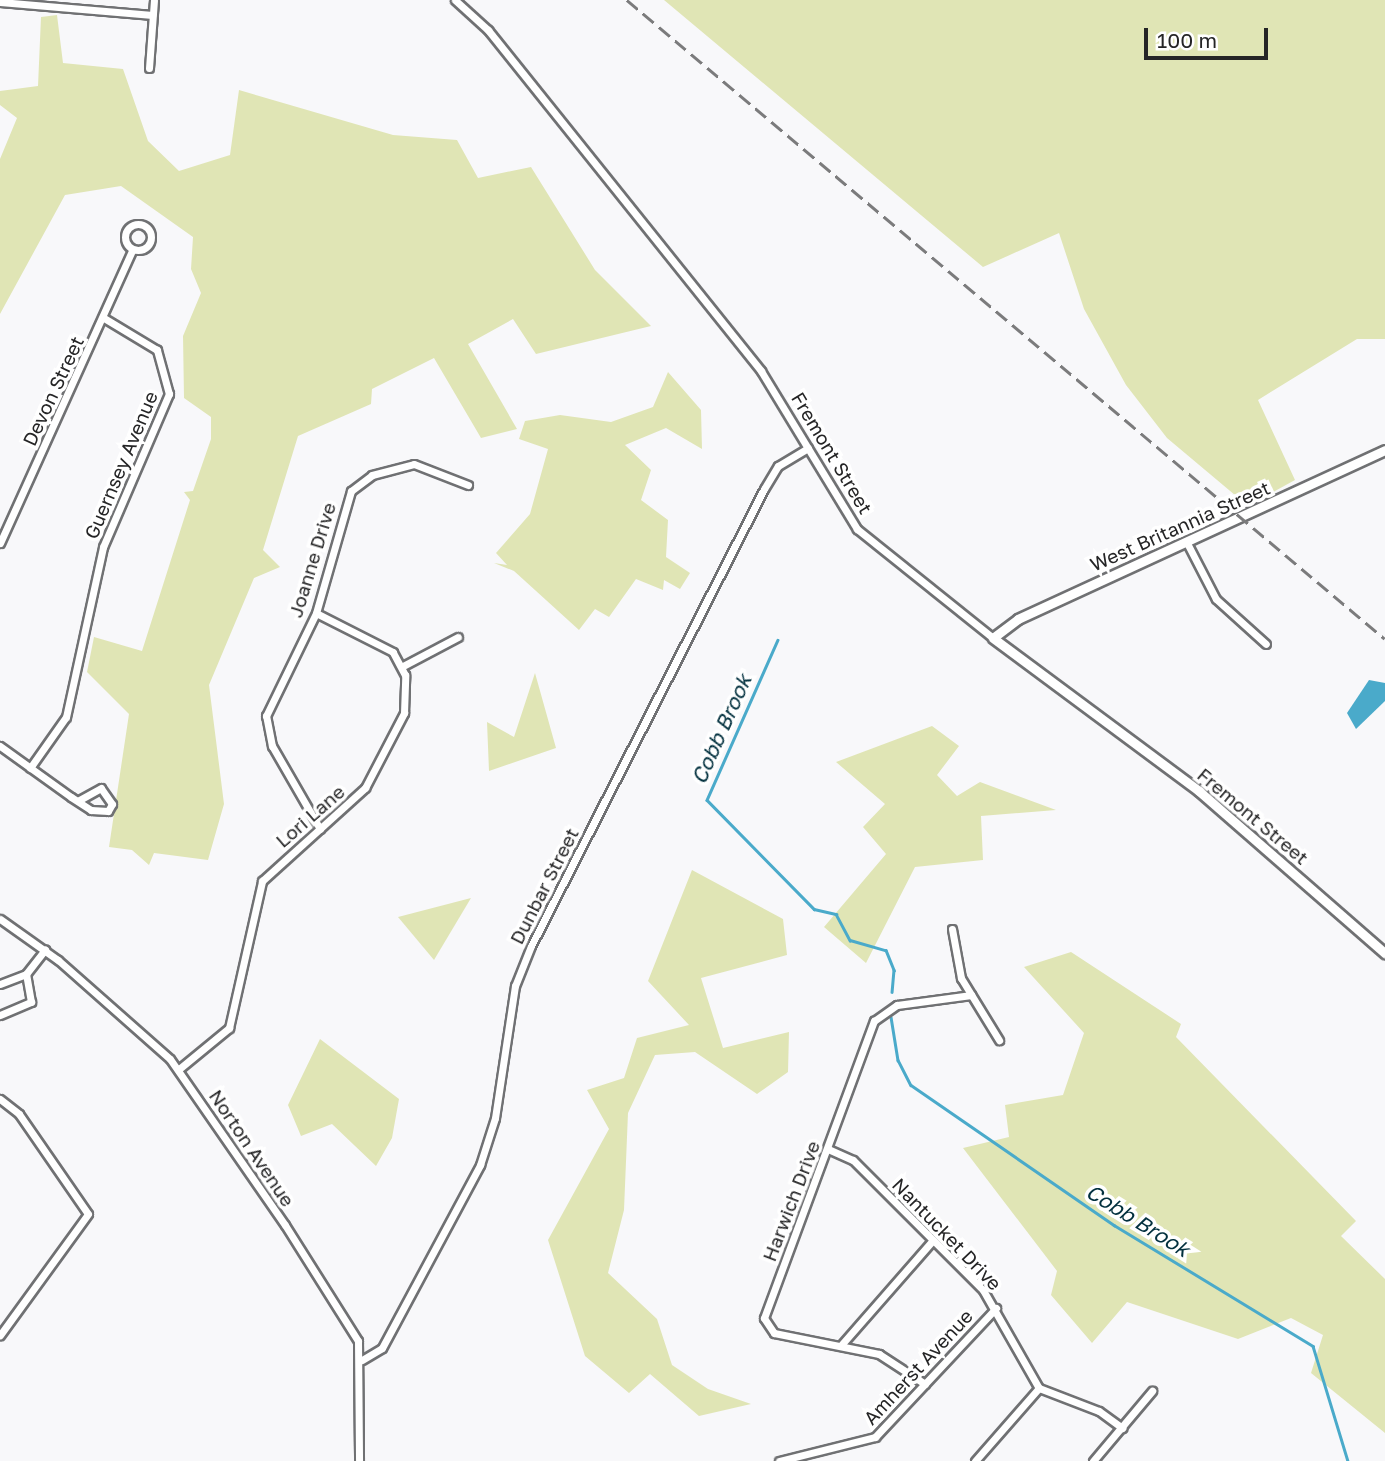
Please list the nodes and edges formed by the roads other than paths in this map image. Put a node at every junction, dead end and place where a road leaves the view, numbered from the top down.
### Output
1 (154, 0) edge
2 (455, 0) edge
3 (0, 2) edge
4 (152, 15) junction
5 (149, 68) dead end
6 (132, 251) dead end
7 (104, 318) junction
8 (808, 448) junction
9 (1385, 450) edge
10 (468, 485) dead end
11 (1186, 541) junction
12 (0, 543) edge
13 (316, 613) junction
14 (458, 637) dead end
15 (993, 638) junction
16 (1266, 644) dead end
17 (403, 666) junction
18 (1, 748) edge
19 (30, 768) junction
20 (78, 801) junction
21 (320, 829) junction
22 (0, 919) edge
23 (952, 929) dead end
24 (44, 950) junction
25 (1385, 953) edge
26 (26, 974) junction
27 (0, 984) edge
28 (971, 995) junction
29 (0, 1013) edge
30 (999, 1040) dead end
31 (179, 1069) junction
32 (0, 1100) edge
33 (828, 1150) junction
34 (933, 1240) junction
35 (996, 1308) junction
36 (0, 1335) edge
37 (842, 1344) junction
38 (362, 1360) junction
39 (925, 1384) junction
40 (1039, 1388) junction
41 (1152, 1391) dead end
42 (1122, 1428) junction
43 (359, 1461) edge
44 (779, 1461) edge
45 (975, 1461) edge
46 (1093, 1461) edge

1 - 4 street
2 - 8 street, Fremont Street
3 - 4 street
4 - 5 street
6 - 7 street, Devon Street
7 - 12 street, Devon Street
7 - 19 street, Guernsey Avenue
8 - 15 street, Fremont Street
8 - 38 street, Dunbar Street
9 - 11 street, West Britannia Street
10 - 13 street, Joanne Drive
11 - 15 street, West Britannia Street
11 - 16 street
13 - 17 street
13 - 21 street, Joanne Drive
14 - 17 street
15 - 25 street, Fremont Street
17 - 21 street, Lori Lane
18 - 19 street
19 - 20 street
20 - 20 street
21 - 31 street, Lori Lane
22 - 24 street, Norton Avenue
23 - 28 street
24 - 26 street
24 - 31 street, Norton Avenue
26 - 27 street
26 - 29 street
28 - 30 street
28 - 33 street, Harwich Drive
31 - 38 street, Norton Avenue
32 - 36 street
33 - 34 street, Nantucket Drive
33 - 37 street, Harwich Drive
34 - 35 street, Nantucket Drive
34 - 37 street
35 - 39 street, Amherst Avenue
35 - 40 street, Nantucket Drive
37 - 39 street, Harwich Drive
38 - 43 street, Norton Avenue
39 - 44 street, Amherst Avenue
40 - 42 street
40 - 45 street
41 - 42 street
42 - 46 street

